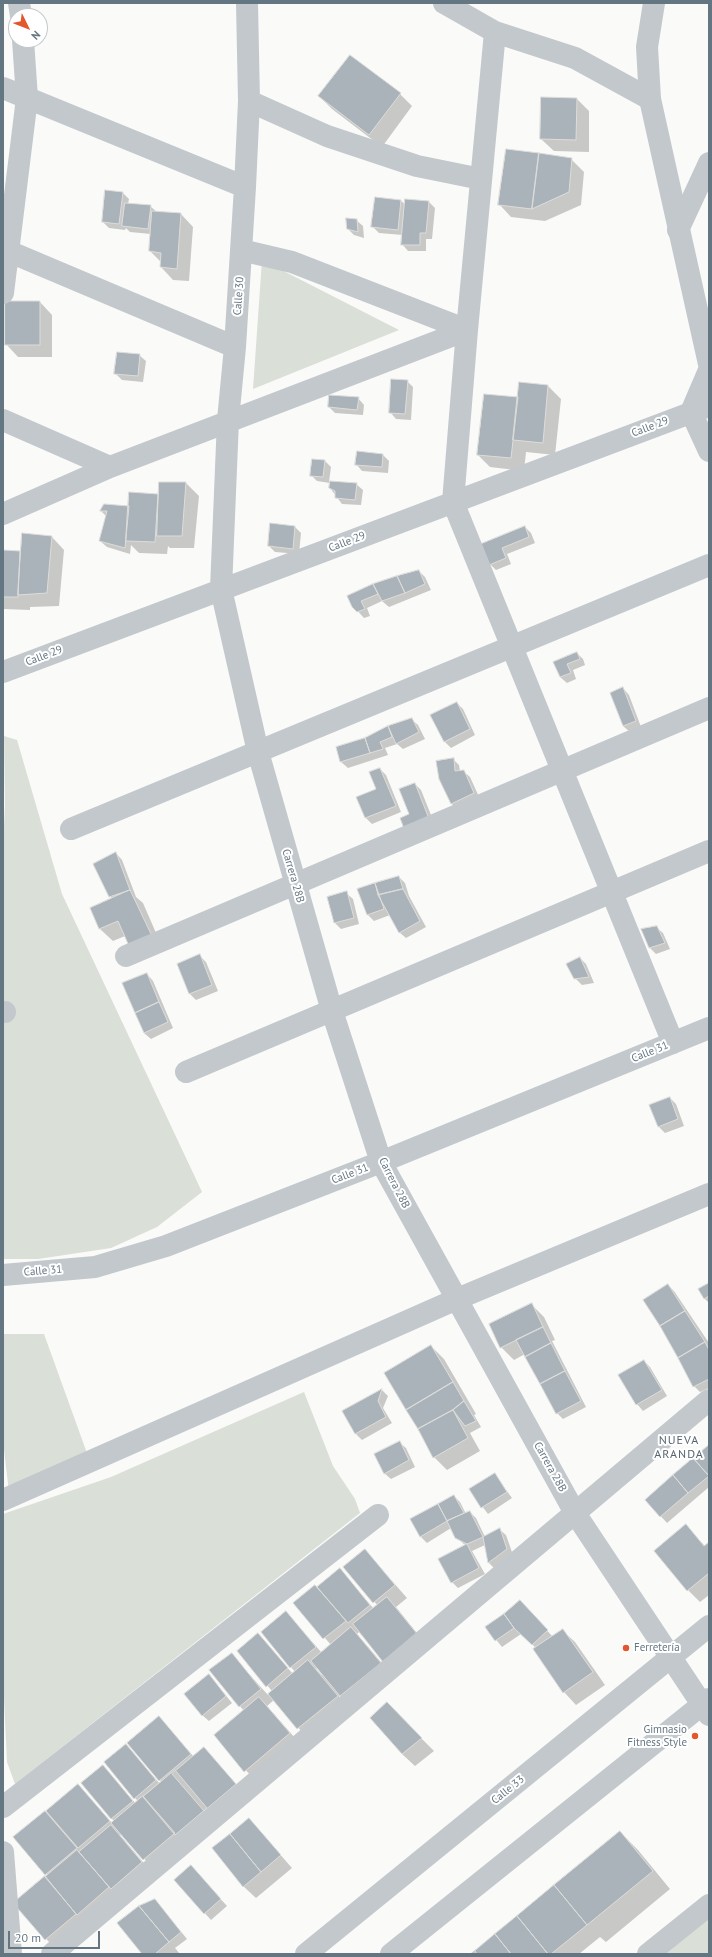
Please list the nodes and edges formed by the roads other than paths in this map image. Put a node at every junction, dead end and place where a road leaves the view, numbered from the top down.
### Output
1 (247, 3) edge
2 (444, 3) edge
3 (654, 3) edge
4 (495, 32) junction
5 (24, 48) edge
6 (3, 88) edge
7 (27, 98) junction
8 (650, 99) junction
9 (249, 101) junction
10 (709, 163) edge
11 (481, 179) junction
12 (246, 187) junction
13 (678, 230) junction
14 (6, 250) edge
15 (241, 250) junction
16 (3, 293) edge
17 (467, 330) junction
18 (235, 347) junction
19 (709, 364) edge
20 (709, 370) edge
21 (700, 409) edge
22 (3, 420) edge
23 (228, 420) junction
24 (709, 451) edge
25 (110, 467) junction
26 (453, 502) junction
27 (3, 514) edge
28 (709, 566) edge
29 (221, 589) junction
30 (512, 647) junction
31 (3, 672) edge
32 (709, 708) edge
33 (258, 752) junction
34 (562, 771) junction
35 (71, 829) dead end
36 (709, 851) edge
37 (295, 884) junction
38 (612, 892) junction
39 (126, 956) dead end
40 (332, 1011) junction
41 (709, 1028) edge
42 (673, 1043) junction
43 (186, 1072) dead end
44 (381, 1162) junction
45 (709, 1194) edge
46 (3, 1275) edge
47 (457, 1299) junction
48 (709, 1400) edge
49 (3, 1500) edge
50 (575, 1513) junction
51 (378, 1515) dead end
52 (709, 1626) edge
53 (671, 1658) junction
54 (707, 1706) edge
55 (3, 1807) edge
56 (3, 1852) edge
57 (709, 1905) edge
58 (12, 1954) edge
59 (52, 1954) edge
60 (306, 1954) edge
61 (391, 1954) edge
62 (648, 1954) edge

1 - 9 street, Calle 30
2 - 4 street
3 - 8 street
4 - 8 street
4 - 11 street
5 - 7 street
6 - 7 street
7 - 12 street
7 - 14 street
8 - 13 street
9 - 11 street
9 - 12 street, Calle 30
10 - 13 street
11 - 17 street
12 - 15 street, Calle 30
13 - 19 street
14 - 16 street
14 - 18 street
15 - 17 street
15 - 18 street, Calle 30
17 - 23 street
17 - 26 street
18 - 23 street, Calle 30
20 - 21 street
21 - 24 street
21 - 26 street, Calle 29
22 - 25 street
23 - 25 street
23 - 29 street, Calle 30
25 - 27 street
26 - 29 street, Calle 29
26 - 30 street
28 - 30 street
29 - 31 street, Calle 29
29 - 33 street, Carrera 28B
30 - 33 street
30 - 34 street
32 - 34 street
33 - 35 street
33 - 37 street, Carrera 28B
34 - 37 street
34 - 38 street
36 - 38 street
37 - 39 street
37 - 40 street, Carrera 28B
38 - 40 street
38 - 42 street
40 - 43 street
40 - 44 street, Carrera 28B
41 - 42 street, Calle 31
42 - 44 street, Calle 31
44 - 46 street, Calle 31
44 - 47 street, Carrera 28B
45 - 47 street
47 - 49 street
47 - 50 street, Carrera 28B
48 - 50 street
50 - 53 street, Carrera 28B
50 - 59 street
51 - 55 street
52 - 53 street, Calle 33
53 - 54 street, Carrera 28B
53 - 60 street, Calle 33
54 - 61 street
56 - 58 street
57 - 62 street

